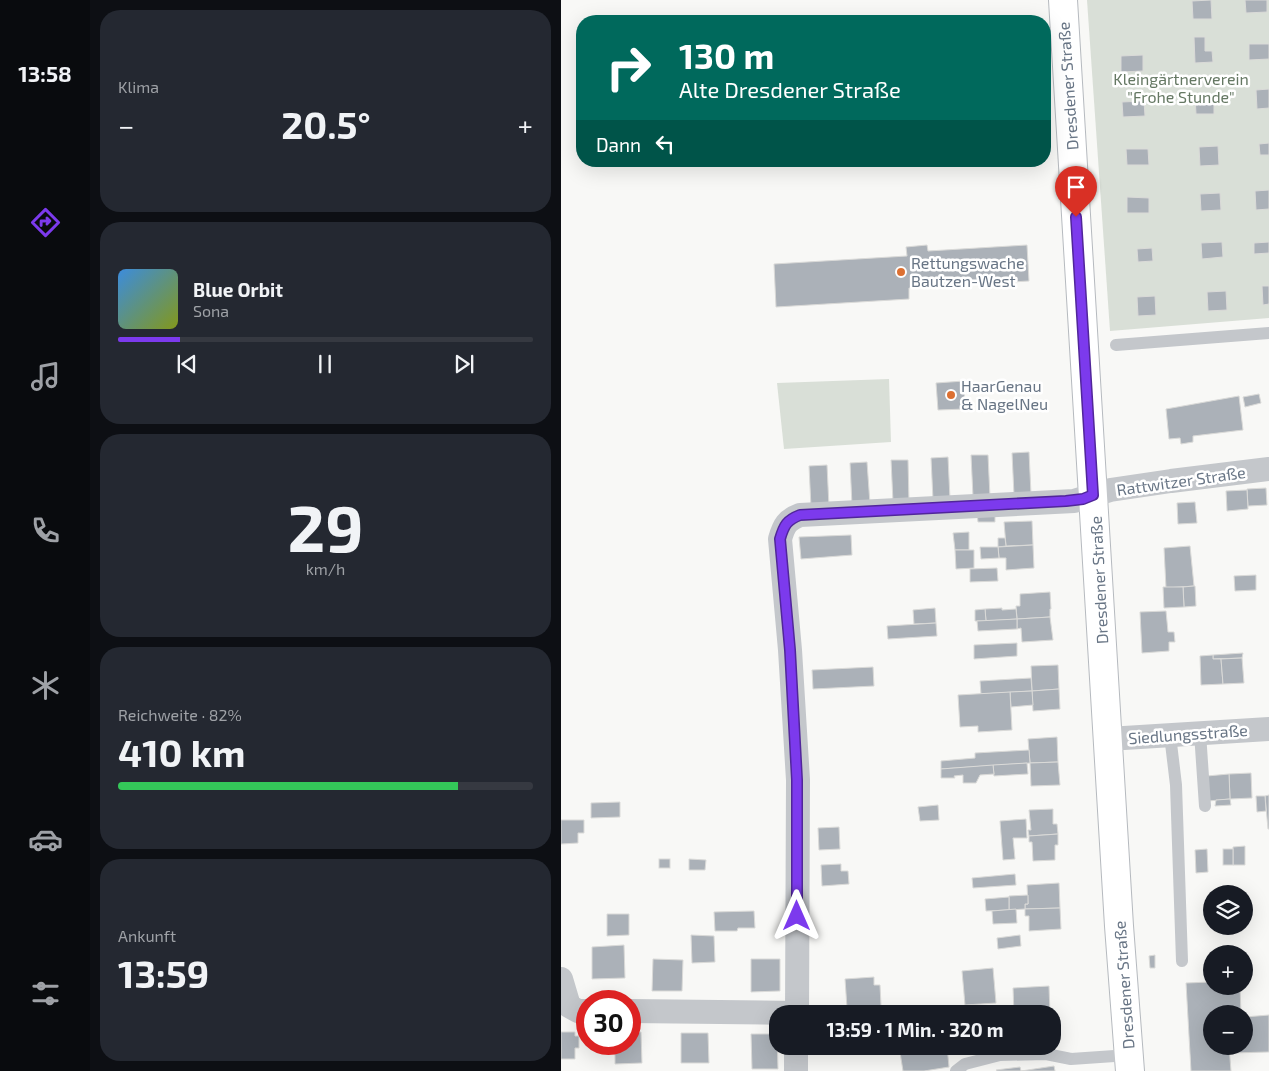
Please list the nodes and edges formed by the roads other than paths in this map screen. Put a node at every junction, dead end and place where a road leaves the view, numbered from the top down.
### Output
1 (1063, 0) edge
2 (1269, 333) edge
3 (1116, 345) dead end
4 (1269, 469) edge
5 (1093, 495) junction
6 (1269, 729) edge
7 (1200, 733) junction
8 (1170, 735) junction
9 (1108, 739) junction
10 (1205, 806) dead end
11 (1183, 961) dead end
12 (561, 979) edge
13 (797, 1005) edge
14 (576, 1010) edge
15 (641, 1011) edge
16 (769, 1013) edge
17 (797, 1055) edge
18 (1129, 1063) edge
19 (1071, 1065) edge
20 (796, 1071) edge
21 (956, 1071) edge

1 - 5 main road, Dresdener Straße
2 - 3 lane
4 - 5 street, Rattwitzer Straße
5 - 9 main road, Dresdener Straße
5 - 13 street, Rattwitzer Straße
6 - 7 street, Siedlungsstraße
7 - 8 street, Siedlungsstraße
7 - 10 lane
8 - 9 street, Siedlungsstraße
8 - 11 lane
9 - 18 main road, Dresdener Straße
12 - 14 street
15 - 16 street
17 - 20 street
18 - 19 lane
19 - 21 lane

